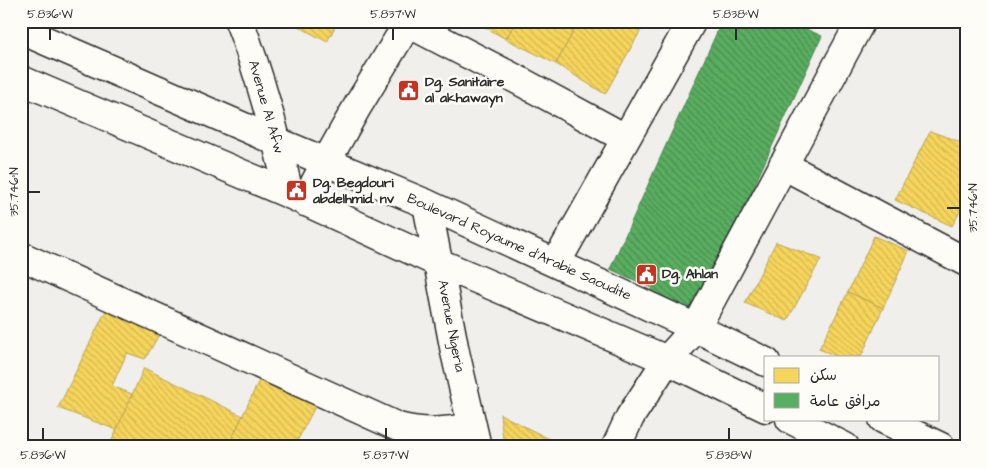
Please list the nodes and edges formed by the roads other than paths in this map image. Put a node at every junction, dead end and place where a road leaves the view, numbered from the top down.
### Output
1 (240, 21) edge
2 (692, 21) edge
3 (861, 21) edge
4 (408, 22) edge
5 (21, 30) edge
6 (21, 80) edge
7 (625, 138) junction
8 (278, 142) junction
9 (326, 162) junction
10 (783, 164) junction
11 (297, 198) junction
12 (427, 204) junction
13 (21, 256) edge
14 (966, 262) edge
15 (439, 263) junction
16 (556, 263) junction
17 (696, 328) junction
18 (667, 360) junction
19 (764, 361) edge
20 (764, 407) edge
21 (792, 420) edge
22 (885, 420) edge
23 (474, 437) edge
24 (616, 447) edge
25 (845, 447) edge
26 (941, 447) edge

1 - 8 street, Avenue Al Afw
2 - 7 street
3 - 10 street
4 - 7 street
4 - 9 street
5 - 8 street, Boulevard Royaume d'Arabie Saoudite
6 - 11 street
7 - 16 street
8 - 9 street, Boulevard Royaume d'Arabie Saoudite
8 - 11 street, Avenue Al Afw
9 - 11 street
9 - 12 street, Boulevard Royaume d'Arabie Saoudite
10 - 14 street
10 - 17 street
11 - 15 street
12 - 15 street, Avenue Nigeria
12 - 16 street, Boulevard Royaume d'Arabie Saoudite
13 - 23 street
15 - 18 street
15 - 23 street, Avenue Nigeria
16 - 17 street, Boulevard Royaume d'Arabie Saoudite
17 - 18 street
17 - 19 street, Boulevard Royaume d'Arabie Saoudite
18 - 20 street
18 - 24 street
21 - 25 street
22 - 26 street

